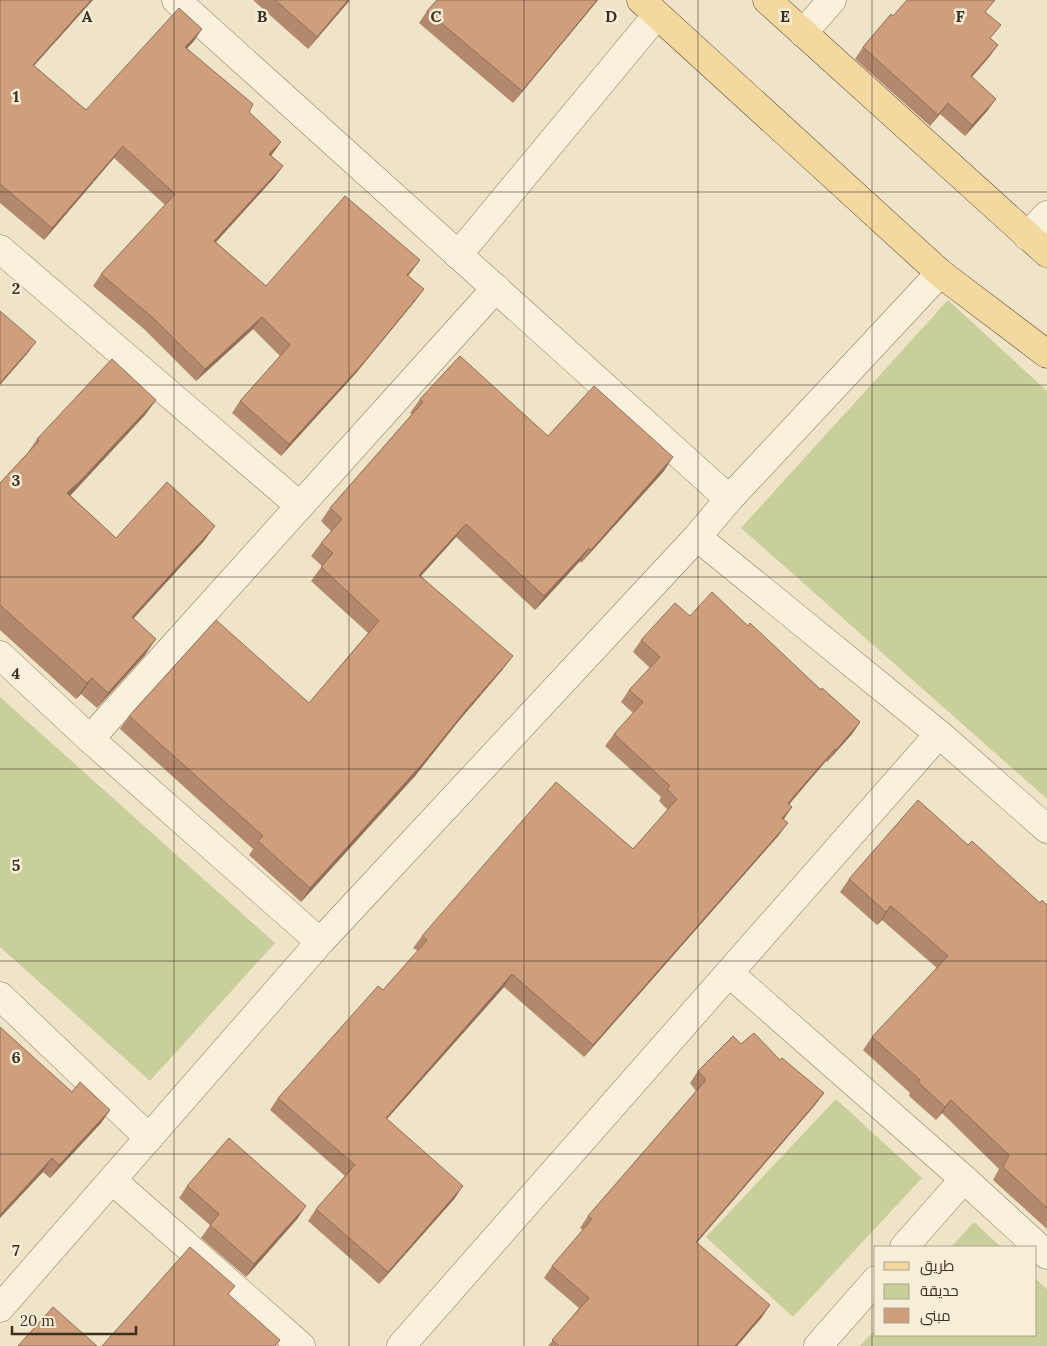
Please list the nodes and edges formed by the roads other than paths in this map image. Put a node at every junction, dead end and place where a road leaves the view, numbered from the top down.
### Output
1 (176, 0) edge
2 (767, 0) edge
3 (832, 0) edge
4 (649, 7) edge
5 (803, 32) junction
6 (1047, 215) edge
7 (1037, 245) edge
8 (0, 249) edge
9 (458, 255) junction
10 (940, 273) junction
11 (496, 288) junction
12 (1047, 354) edge
13 (729, 499) junction
14 (300, 506) junction
15 (697, 536) junction
16 (0, 655) edge
17 (939, 734) junction
18 (90, 739) junction
19 (1047, 829) edge
20 (320, 942) junction
21 (729, 973) junction
22 (0, 996) edge
23 (149, 1138) junction
24 (964, 1179) junction
25 (112, 1180) junction
26 (905, 1246) edge
27 (1047, 1255) edge
28 (874, 1282) edge
29 (0, 1308) edge
30 (302, 1346) edge
31 (401, 1346) edge
32 (818, 1346) edge

1 - 9 street
2 - 5 main road
3 - 5 street
4 - 9 street
4 - 10 main road
5 - 7 main road
6 - 7 street
8 - 14 street
9 - 11 street
10 - 12 main road
10 - 13 street
11 - 13 street
11 - 14 street
13 - 15 street
14 - 18 street
15 - 17 street
15 - 20 street
16 - 18 street
17 - 19 street
17 - 21 street
18 - 20 street
20 - 23 street
21 - 24 street
21 - 31 street
22 - 23 street
23 - 25 street
24 - 26 street
24 - 27 street
25 - 29 street
25 - 30 street
28 - 32 street

